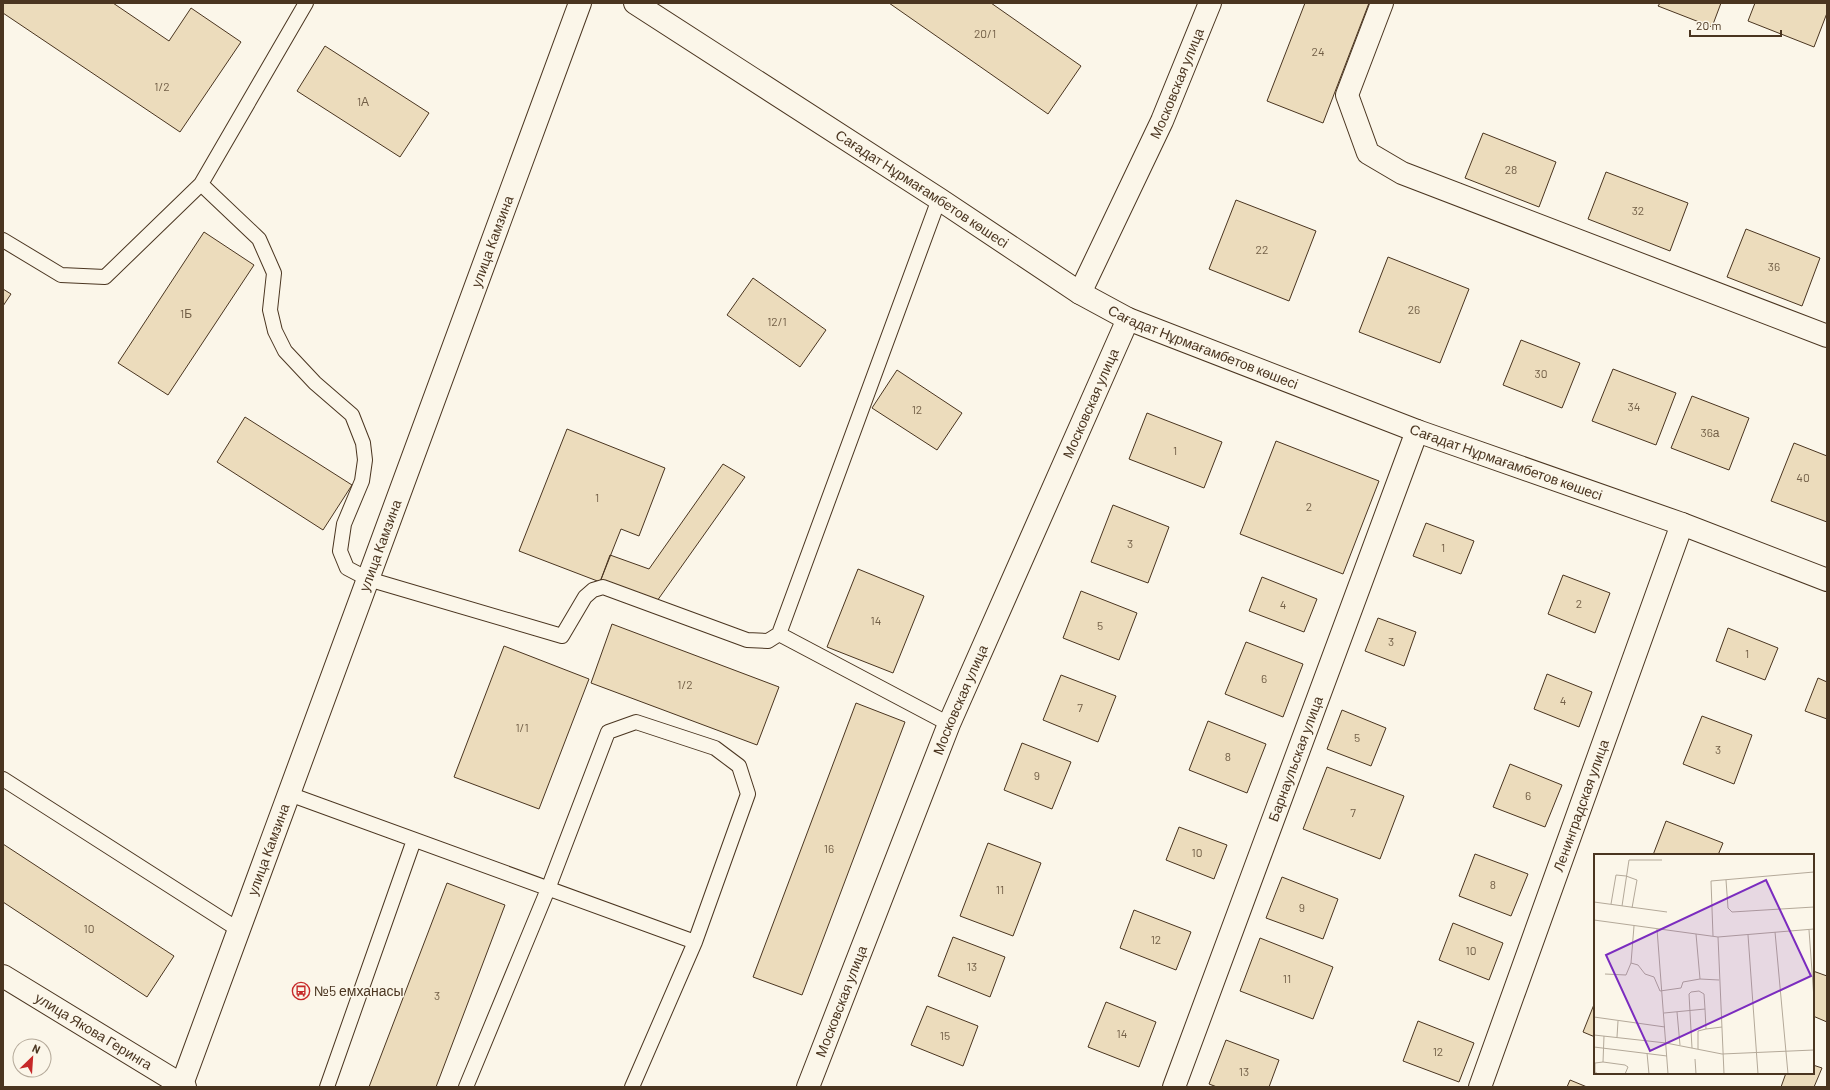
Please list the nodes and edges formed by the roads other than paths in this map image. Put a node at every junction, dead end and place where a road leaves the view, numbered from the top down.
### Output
1 (306, 3) edge
2 (580, 3) edge
3 (635, 3) edge
4 (1210, 3) edge
5 (1382, 3) edge
6 (201, 184) junction
7 (939, 199) junction
8 (3, 240) edge
9 (1080, 293) junction
10 (1128, 319) junction
11 (1827, 336) edge
12 (1417, 431) junction
13 (1682, 524) junction
14 (368, 579) junction
15 (1827, 580) edge
16 (779, 634) junction
17 (949, 724) junction
18 (3, 779) edge
19 (289, 794) junction
20 (414, 840) junction
21 (548, 889) junction
22 (239, 930) junction
23 (695, 942) junction
24 (3, 976) edge
25 (182, 1086) edge
26 (327, 1087) edge
27 (466, 1087) edge
28 (632, 1087) edge
29 (808, 1087) edge
30 (1174, 1087) edge
31 (1480, 1087) edge

1 - 6 lane
2 - 14 street, улица Камзина
3 - 7 street, Сағадат Нұрмағамбетов көшесі
4 - 9 street, Московская улица
5 - 11 street
6 - 8 lane
6 - 14 lane
7 - 9 street, Сағадат Нұрмағамбетов көшесі
7 - 16 lane
9 - 10 street, Сағадат Нұрмағамбетов көшесі
10 - 12 street, Сағадат Нұрмағамбетов көшесі
10 - 17 street, Московская улица
12 - 13 street, Сағадат Нұрмағамбетов көшесі
12 - 30 street, Барнаульская улица
13 - 15 street, Сағадат Нұрмағамбетов көшесі
13 - 31 street, Ленинградская улица
14 - 16 lane
14 - 19 street, улица Камзина
16 - 17 lane
17 - 29 street, Московская улица
18 - 22 lane
19 - 20 lane
19 - 22 street, улица Камзина
20 - 21 lane
20 - 26 lane
21 - 23 lane
21 - 23 lane
21 - 27 lane
22 - 25 street, улица Камзина
23 - 28 lane
24 - 25 street, улица Якова Геринга

